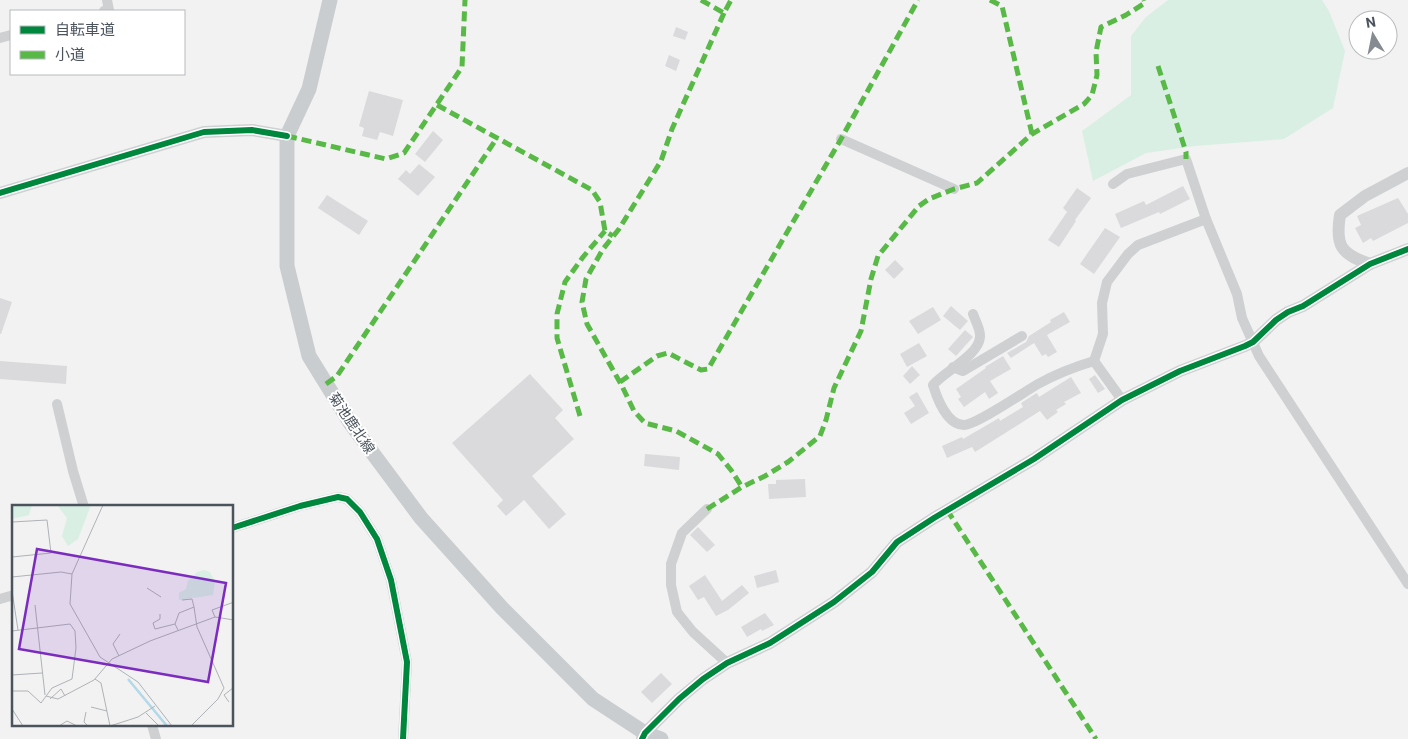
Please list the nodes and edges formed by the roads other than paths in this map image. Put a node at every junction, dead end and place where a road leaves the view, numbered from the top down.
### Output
1 (330, 0) edge
2 (287, 136) junction
3 (841, 139) dead end
4 (1408, 173) edge
5 (1112, 184) dead end
6 (954, 189) dead end
7 (0, 193) edge
8 (1206, 218) junction
9 (1408, 249) edge
10 (1370, 264) junction
11 (973, 314) dead end
12 (1022, 336) dead end
13 (1252, 342) junction
14 (1094, 361) junction
15 (953, 368) junction
16 (1122, 400) junction
17 (57, 404) dead end
18 (84, 505) edge
19 (707, 509) dead end
20 (234, 527) edge
21 (1408, 584) edge
22 (727, 663) junction
23 (152, 726) edge
24 (643, 736) edge
25 (156, 739) edge
26 (403, 739) edge
27 (661, 739) edge

1 - 2 main road, 菊池鹿北線
2 - 7 street
2 - 24 main road, 菊池鹿北線
3 - 6 street
4 - 10 street
5 - 8 street
8 - 13 street
8 - 14 street
9 - 10 street
10 - 13 street
11 - 15 street
12 - 15 street
13 - 16 street
13 - 21 street
14 - 15 street
14 - 16 street
16 - 22 street
17 - 18 street
19 - 22 street
20 - 26 street
22 - 24 street
23 - 25 street
24 - 27 main road, 菊池鹿北線

